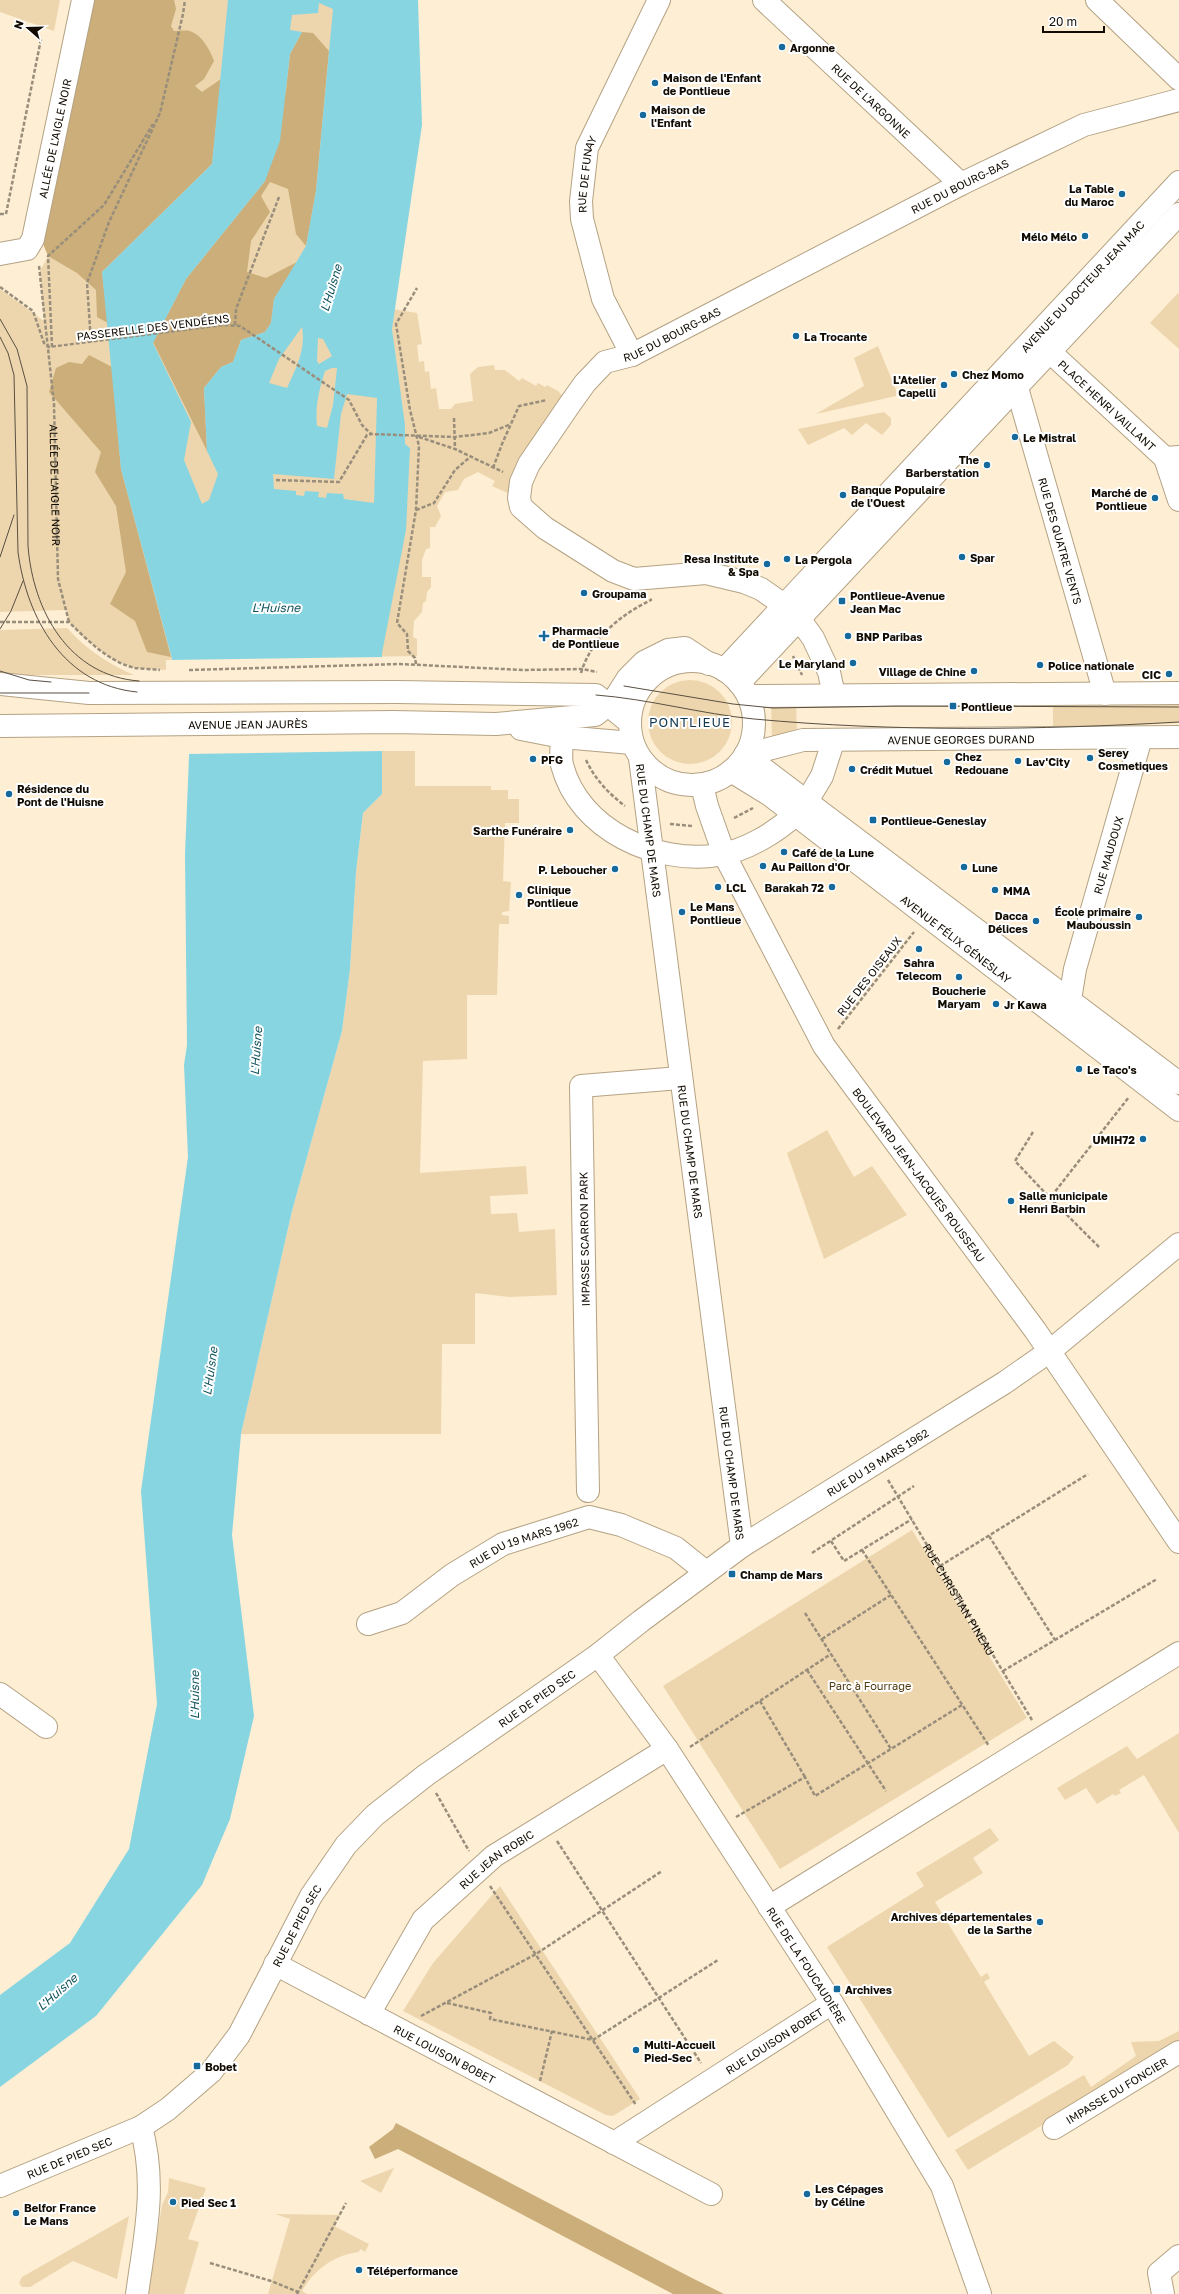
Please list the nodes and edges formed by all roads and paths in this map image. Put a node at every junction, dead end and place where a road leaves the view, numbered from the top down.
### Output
1 (83, 0) edge
2 (185, 0) edge
3 (659, 0) edge
4 (764, 0) edge
5 (1105, 2) edge
6 (41, 39) dead end
7 (1179, 79) edge
8 (1179, 100) edge
9 (160, 113) junction
10 (1179, 182) edge
11 (961, 184) junction
12 (279, 198) dead end
13 (0, 214) edge
14 (1179, 214) edge
15 (0, 254) edge
16 (0, 287) edge
17 (417, 288) dead end
18 (235, 325) junction
19 (91, 342) junction
20 (51, 347) junction
21 (1050, 352) junction
22 (632, 355) junction
23 (1017, 388) junction
24 (570, 404) junction
25 (454, 418) dead end
26 (511, 424) junction
27 (371, 434) junction
28 (416, 436) junction
29 (455, 437) junction
30 (455, 449) junction
31 (470, 457) junction
32 (1172, 458) edge
33 (494, 468) junction
34 (276, 480) dead end
35 (521, 482) junction
36 (1179, 500) edge
37 (416, 510) junction
38 (651, 600) dead end
39 (784, 605) junction
40 (800, 620) junction
41 (0, 622) edge
42 (69, 622) junction
43 (783, 638) junction
44 (416, 664) junction
45 (0, 674) edge
46 (580, 676) junction
47 (170, 678) junction
48 (399, 678) junction
49 (730, 678) junction
50 (626, 682) junction
51 (0, 684) edge
52 (1179, 693) edge
53 (1105, 694) junction
54 (806, 695) junction
55 (834, 696) junction
56 (609, 705) junction
57 (496, 724) junction
58 (0, 726) edge
59 (562, 737) junction
60 (1179, 737) edge
61 (1141, 738) junction
62 (634, 741) junction
63 (833, 742) junction
64 (745, 755) junction
65 (731, 771) junction
66 (702, 785) junction
67 (801, 808) junction
68 (651, 850) junction
69 (724, 854) junction
70 (927, 915) junction
71 (1064, 1008) junction
72 (824, 1046) junction
73 (680, 1078) junction
74 (1141, 1081) junction
75 (1179, 1083) edge
76 (1179, 1110) edge
77 (1033, 1132) dead end
78 (1050, 1198) junction
79 (1179, 1244) edge
80 (1099, 1247) dead end
81 (1050, 1351) junction
82 (876, 1461) junction
83 (1088, 1474) dead end
84 (914, 1486) dead end
85 (588, 1492) dead end
86 (898, 1497) junction
87 (912, 1519) junction
88 (990, 1536) junction
89 (831, 1541) junction
90 (1179, 1542) edge
91 (742, 1546) junction
92 (862, 1550) junction
93 (812, 1553) dead end
94 (940, 1566) junction
95 (706, 1572) junction
96 (1157, 1579) dead end
97 (891, 1595) junction
98 (805, 1613) dead end
99 (368, 1624) dead end
100 (822, 1639) junction
101 (1055, 1640) junction
102 (1179, 1653) edge
103 (831, 1654) junction
104 (598, 1655) junction
105 (807, 1670) junction
106 (1002, 1671) junction
107 (0, 1694) edge
108 (760, 1700) junction
109 (962, 1705) junction
110 (46, 1727) dead end
111 (1042, 1737) junction
112 (891, 1749) junction
113 (670, 1754) junction
114 (868, 1763) junction
115 (1001, 1764) junction
116 (426, 1775) junction
117 (805, 1777) junction
118 (886, 1791) dead end
119 (546, 1823) junction
120 (717, 1827) junction
121 (479, 1869) junction
122 (662, 1871) dead end
123 (769, 1907) junction
124 (603, 1912) junction
125 (536, 1954) junction
126 (718, 1960) dead end
127 (275, 1964) junction
128 (659, 1998) junction
129 (446, 2003) junction
130 (832, 2003) junction
131 (369, 2014) junction
132 (398, 2029) junction
133 (552, 2031) junction
134 (593, 2040) junction
135 (1179, 2052) edge
136 (712, 2080) junction
137 (536, 2102) junction
138 (647, 2121) junction
139 (141, 2127) junction
140 (1054, 2128) dead end
141 (614, 2143) junction
142 (0, 2186) edge
143 (711, 2194) dead end
144 (346, 2203) dead end
145 (1179, 2256) edge
146 (210, 2263) dead end
147 (297, 2293) edge
148 (137, 2294) edge
149 (980, 2294) edge
150 (1163, 2294) edge

1 - 15 street, ALLÉE DE L'AIGLE NOIR
2 - 9 path
3 - 22 street, RUE DE FUNAY
4 - 11 street, RUE DE L'ARGONNE
5 - 7 street
6 - 13 path
8 - 11 street, RUE DU BOURG-BAS
9 - 19 path
9 - 20 path, ALLÉE DE L'AIGLE NOIR
10 - 39 street, AVENUE DU DOCTEUR JEAN MAC
11 - 22 street, RUE DU BOURG-BAS
12 - 18 path
14 - 21 street, AVENUE DU DOCTEUR JEAN MAC
16 - 20 path
17 - 28 path
18 - 19 path, PASSERELLE DES VENDÉENS
18 - 27 path, PASSERELLE DES VENDÉENS
19 - 20 path, PASSERELLE DES VENDÉENS
20 - 42 path, ALLÉE DE L'AIGLE NOIR
21 - 23 street, AVENUE DU DOCTEUR JEAN MAC
21 - 32 street, PLACE HENRI VAILLANT
22 - 24 street, RUE DU BOURG-BAS
23 - 40 street, AVENUE DU DOCTEUR JEAN MAC
23 - 53 street, RUE DES QUATRE VENTS
24 - 26 path
24 - 35 street, RUE DU BOURG-BAS
25 - 29 path
26 - 29 path
26 - 33 path
27 - 28 path
27 - 34 path
28 - 29 path
28 - 30 path
28 - 37 path
29 - 30 path
30 - 31 path
31 - 33 path
31 - 37 path
32 - 36 street, PLACE HENRI VAILLANT
33 - 35 path
35 - 39 street, RUE DU BOURG-BAS
37 - 44 path
38 - 46 path
39 - 40 street, RUE DU BOURG-BAS
39 - 49 street, AVENUE DU DOCTEUR JEAN MAC
40 - 43 street, AVENUE DU DOCTEUR JEAN MAC
40 - 55 street, RUE DU BOURG-BAS
41 - 42 path
42 - 47 path
43 - 49 street, AVENUE DU DOCTEUR JEAN MAC
43 - 54 path
44 - 46 path
44 - 48 path
45 - 47 street
46 - 48 street
46 - 50 street
46 - 50 path
47 - 48 street
47 - 48 path
47 - 51 street
48 - 56 street
49 - 50 street
49 - 54 street
49 - 62 street
49 - 64 street
50 - 56 street
52 - 53 street
53 - 55 street
54 - 55 street
56 - 57 street, AVENUE JEAN JAURÈS
56 - 62 street
57 - 58 street, AVENUE JEAN JAURÈS
57 - 59 street, AVENUE JEAN JAURÈS
59 - 62 street, AVENUE JEAN JAURÈS
59 - 68 street
60 - 61 street, AVENUE GEORGES DURAND
61 - 63 street, AVENUE GEORGES DURAND
61 - 71 street, RUE MAUDOUX
62 - 66 street
62 - 68 street, RUE DU CHAMP DE MARS
63 - 64 street, AVENUE GEORGES DURAND
63 - 67 street
64 - 65 street
64 - 67 street, AVENUE FÉLIX GÉNESLAY
65 - 66 street
65 - 67 street, AVENUE FÉLIX GÉNESLAY
66 - 69 street, BOULEVARD JEAN-JACQUES ROUSSEAU
67 - 69 street
67 - 70 street, AVENUE FÉLIX GÉNESLAY
67 - 71 street, AVENUE FÉLIX GÉNESLAY
68 - 69 street
68 - 73 street, RUE DU CHAMP DE MARS
69 - 72 street, BOULEVARD JEAN-JACQUES ROUSSEAU
70 - 71 street, AVENUE FÉLIX GÉNESLAY
70 - 72 path, RUE DES OISEAUX
71 - 74 street, AVENUE FÉLIX GÉNESLAY
71 - 75 street, AVENUE FÉLIX GÉNESLAY
72 - 81 street, BOULEVARD JEAN-JACQUES ROUSSEAU
73 - 85 street, IMPASSE SCARRON PARK
73 - 91 street, RUE DU CHAMP DE MARS
74 - 76 street, AVENUE FÉLIX GÉNESLAY
74 - 78 path
77 - 78 path
78 - 80 path
79 - 81 street, RUE DU 19 MARS 1962
81 - 82 street, RUE DU 19 MARS 1962
81 - 90 street, BOULEVARD JEAN-JACQUES ROUSSEAU
82 - 86 path, RUE CHRISTIAN PINEAU
82 - 91 street, RUE DU 19 MARS 1962
83 - 88 path
84 - 86 path
86 - 87 path, RUE CHRISTIAN PINEAU
86 - 89 path
87 - 92 path
87 - 94 path, RUE CHRISTIAN PINEAU
88 - 94 path
88 - 101 path
89 - 92 path
89 - 93 path
91 - 95 street, RUE DU 19 MARS 1962
92 - 97 path
94 - 106 path, RUE CHRISTIAN PINEAU
95 - 99 street, RUE DU 19 MARS 1962
95 - 104 street, RUE DU 19 MARS 1962
96 - 101 path
97 - 100 path
97 - 109 path
98 - 100 path
100 - 103 path
101 - 106 path
102 - 111 street
103 - 105 path
103 - 112 path
104 - 113 street, RUE DE LA FOUCAUDIÈRE
104 - 116 street, RUE DE PIED SEC
105 - 108 path
105 - 114 path
106 - 111 path, RUE CHRISTIAN PINEAU
107 - 110 street
108 - 113 path
108 - 117 path
109 - 112 path
109 - 115 path
111 - 115 street
112 - 114 path
113 - 119 street, RUE JEAN ROBIC
113 - 120 street, RUE DE LA FOUCAUDIÈRE
114 - 117 path
114 - 118 path
115 - 123 street
116 - 121 path
116 - 127 street, RUE DE PIED SEC
117 - 120 path
119 - 121 street, RUE JEAN ROBIC
119 - 124 path
120 - 123 street, RUE DE LA FOUCAUDIÈRE
121 - 125 path
121 - 131 street, RUE JEAN ROBIC
122 - 124 path
123 - 130 street, RUE DE LA FOUCAUDIÈRE
124 - 125 path
124 - 128 path
125 - 129 path
125 - 134 path
126 - 128 path
127 - 131 street, RUE LOUISON BOBET
127 - 139 street, RUE DE PIED SEC
128 - 134 path
128 - 136 path
129 - 132 path
129 - 133 path
130 - 136 street, RUE LOUISON BOBET
130 - 149 street, RUE DE LA FOUCAUDIÈRE
131 - 132 street, RUE LOUISON BOBET
132 - 137 street, RUE LOUISON BOBET
133 - 134 path
133 - 137 path
134 - 138 path
135 - 140 street, IMPASSE DU FONCIER
136 - 138 street, RUE LOUISON BOBET
137 - 141 street, RUE LOUISON BOBET
138 - 141 street, RUE LOUISON BOBET
139 - 142 street, RUE DE PIED SEC
139 - 148 street
141 - 143 street, RUE LOUISON BOBET
144 - 147 path
145 - 150 street
146 - 147 path

